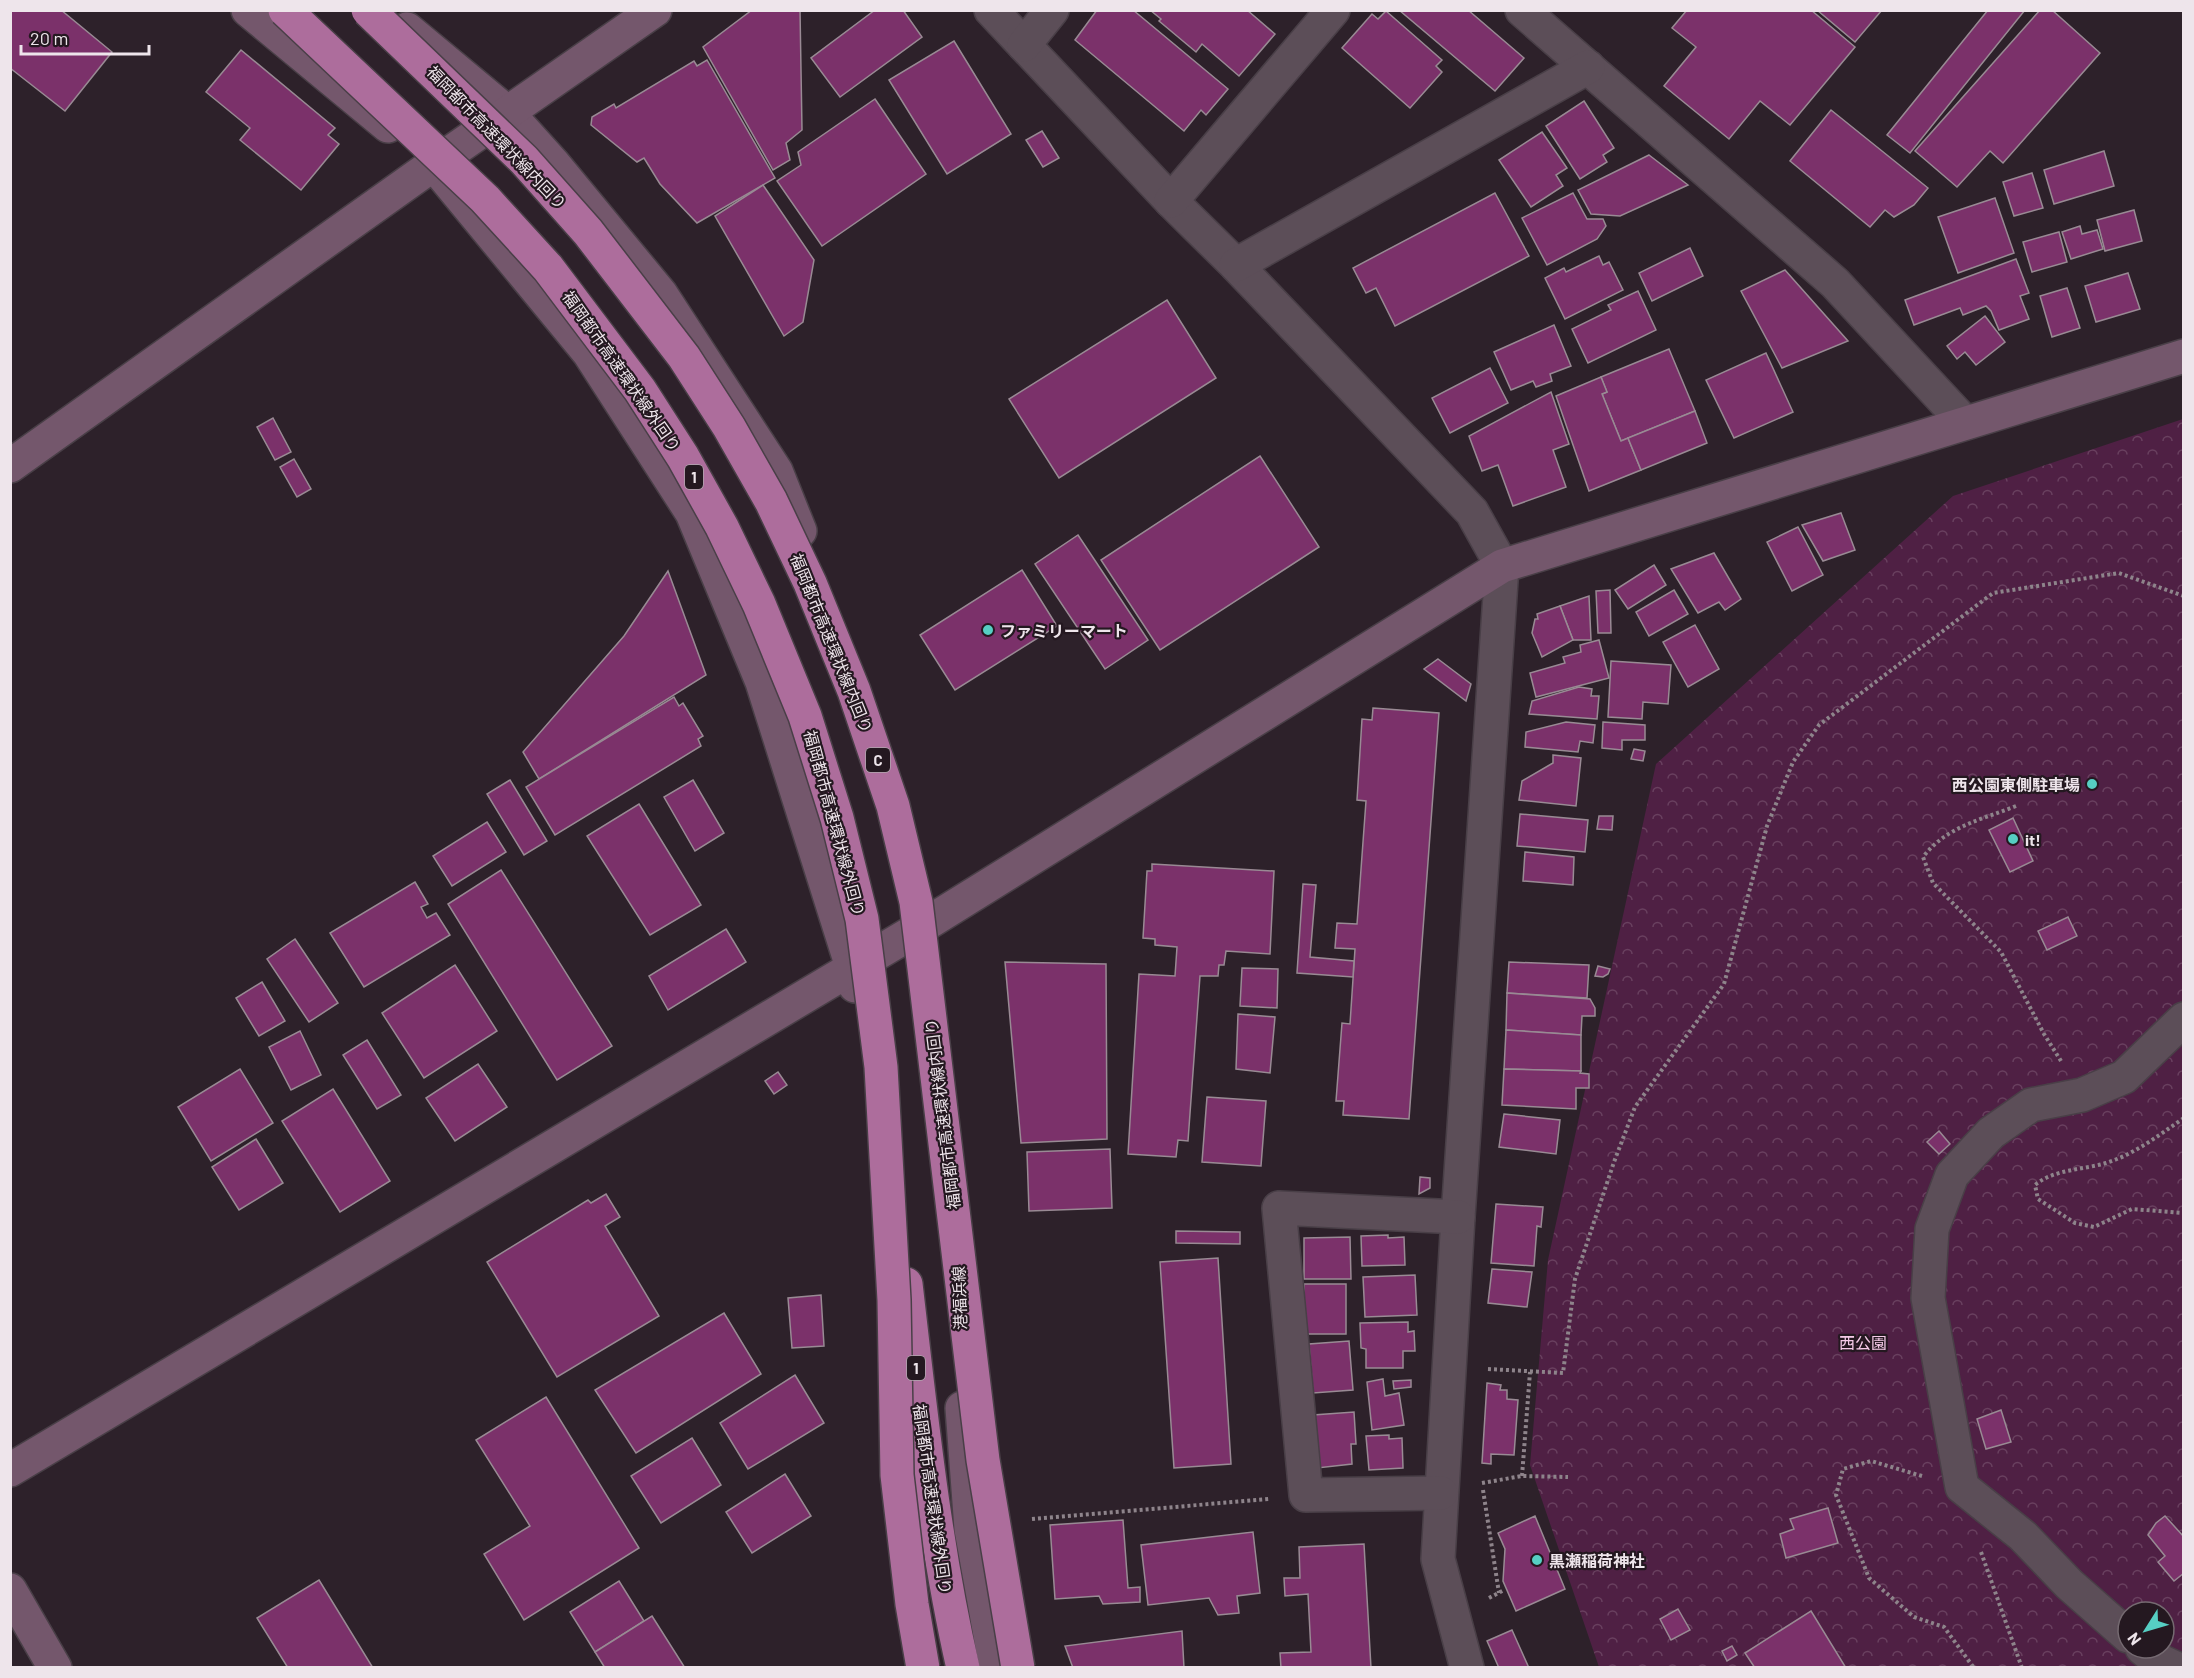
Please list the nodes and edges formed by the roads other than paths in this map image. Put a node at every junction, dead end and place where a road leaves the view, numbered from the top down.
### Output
1 (248, 10) edge
2 (285, 10) edge
3 (368, 10) edge
4 (385, 10) edge
5 (655, 10) edge
6 (992, 10) edge
7 (1052, 10) edge
8 (1333, 10) edge
9 (1522, 10) edge
10 (1024, 45) junction
11 (1588, 67) junction
12 (508, 113) junction
13 (434, 164) junction
14 (1171, 201) junction
15 (1236, 265) junction
16 (2184, 356) edge
17 (1965, 423) junction
18 (10, 466) edge
19 (1502, 566) junction
20 (918, 929) junction
21 (852, 966) junction
22 (2184, 1019) edge
23 (881, 1066) junction
24 (1458, 1217) junction
25 (10, 1470) edge
26 (1442, 1493) junction
27 (10, 1590) edge
28 (2116, 1626) edge
29 (2156, 1660) edge
30 (55, 1668) edge
31 (923, 1668) edge
32 (932, 1668) edge
33 (963, 1668) edge
34 (996, 1668) edge
35 (1018, 1668) edge
36 (1467, 1668) edge
37 (2175, 1668) edge

1 - 13 street
2 - 23 highway, 福岡都市高速環状線外回り / 1, bridge
3 - 35 highway, 福岡都市高速環状線内回り / C, bridge
4 - 12 street, 港福浜線
5 - 12 street
6 - 10 street
7 - 10 street
8 - 14 street
9 - 11 street
10 - 14 street
11 - 15 street
11 - 17 street
12 - 13 street
12 - 20 street, 港福浜線
13 - 18 street
13 - 21 street
14 - 15 street
15 - 19 street
16 - 17 street
17 - 19 street
19 - 20 street
19 - 24 street
20 - 21 street
20 - 34 street, 港福浜線
21 - 25 street
21 - 32 street
22 - 28 street
23 - 31 highway, bridge
23 - 33 highway, 福岡都市高速環状線外回り / 1, bridge
24 - 26 street
24 - 26 street
26 - 36 street
27 - 30 street
29 - 37 street

